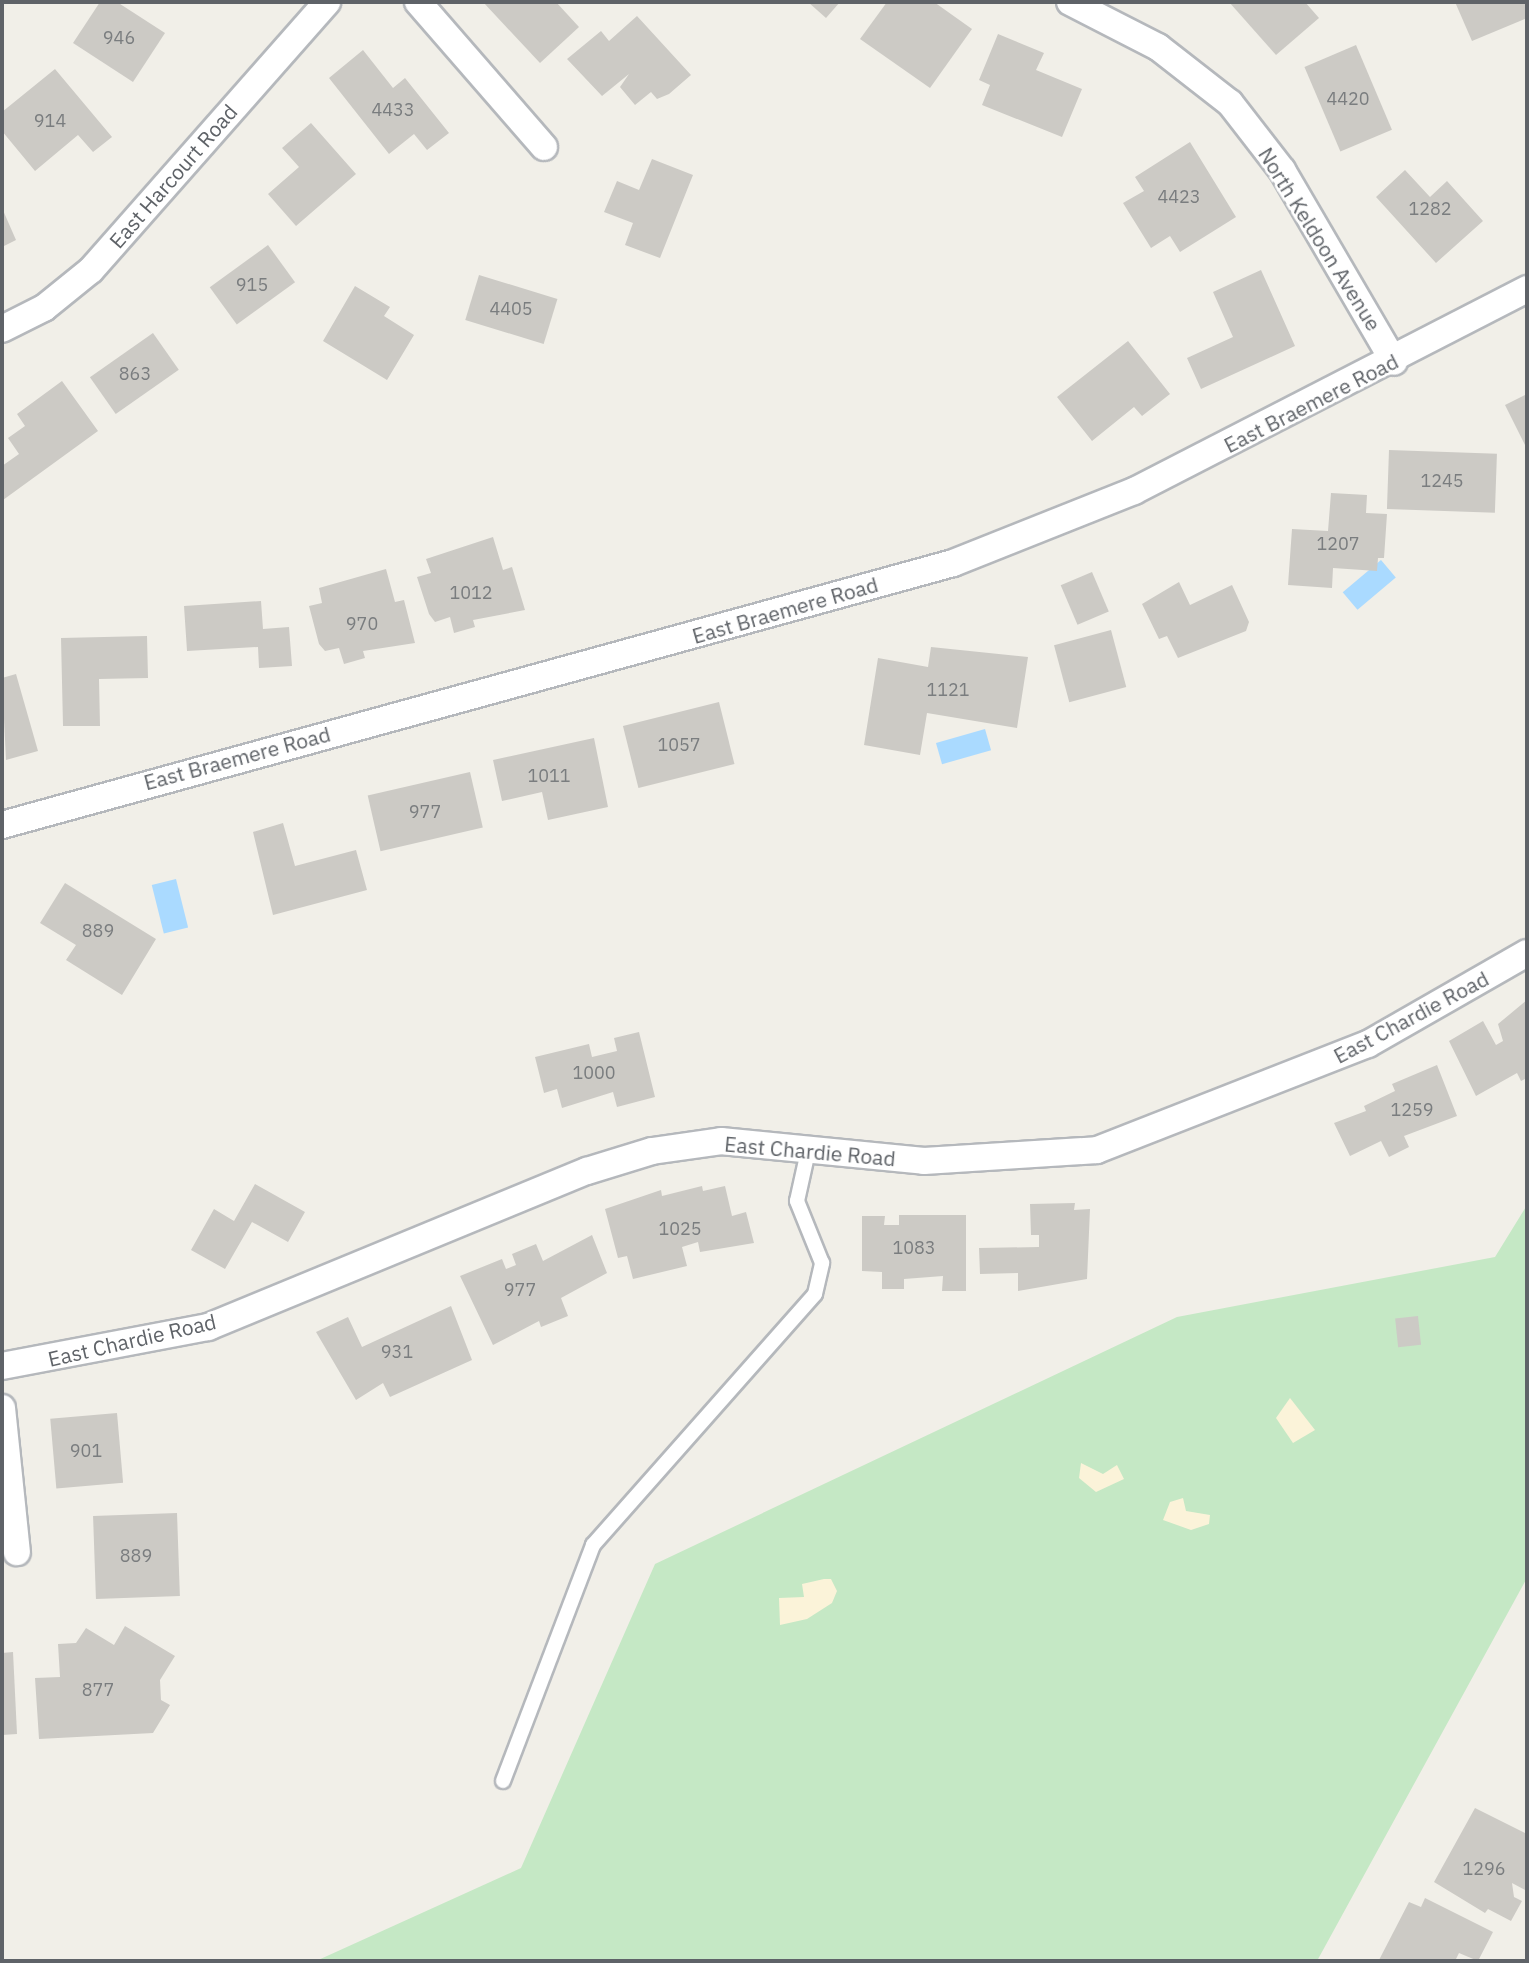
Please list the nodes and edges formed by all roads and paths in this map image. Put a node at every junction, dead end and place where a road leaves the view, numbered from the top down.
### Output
1 (327, 2) edge
2 (418, 2) edge
3 (1070, 2) edge
4 (544, 147) dead end
5 (1527, 289) edge
6 (2, 329) edge
7 (1394, 362) junction
8 (2, 825) edge
9 (1527, 953) edge
10 (809, 1147) junction
11 (2, 1366) edge
12 (2, 1408) edge
13 (17, 1552) dead end
14 (503, 1781) dead end

1 - 6 street, East Harcourt Road
2 - 4 street
3 - 7 street, North Keldoon Avenue
5 - 7 street, East Braemere Road
7 - 8 street, East Braemere Road
9 - 10 street, East Chardie Road
10 - 11 street, East Chardie Road
10 - 14 lane
12 - 13 street

